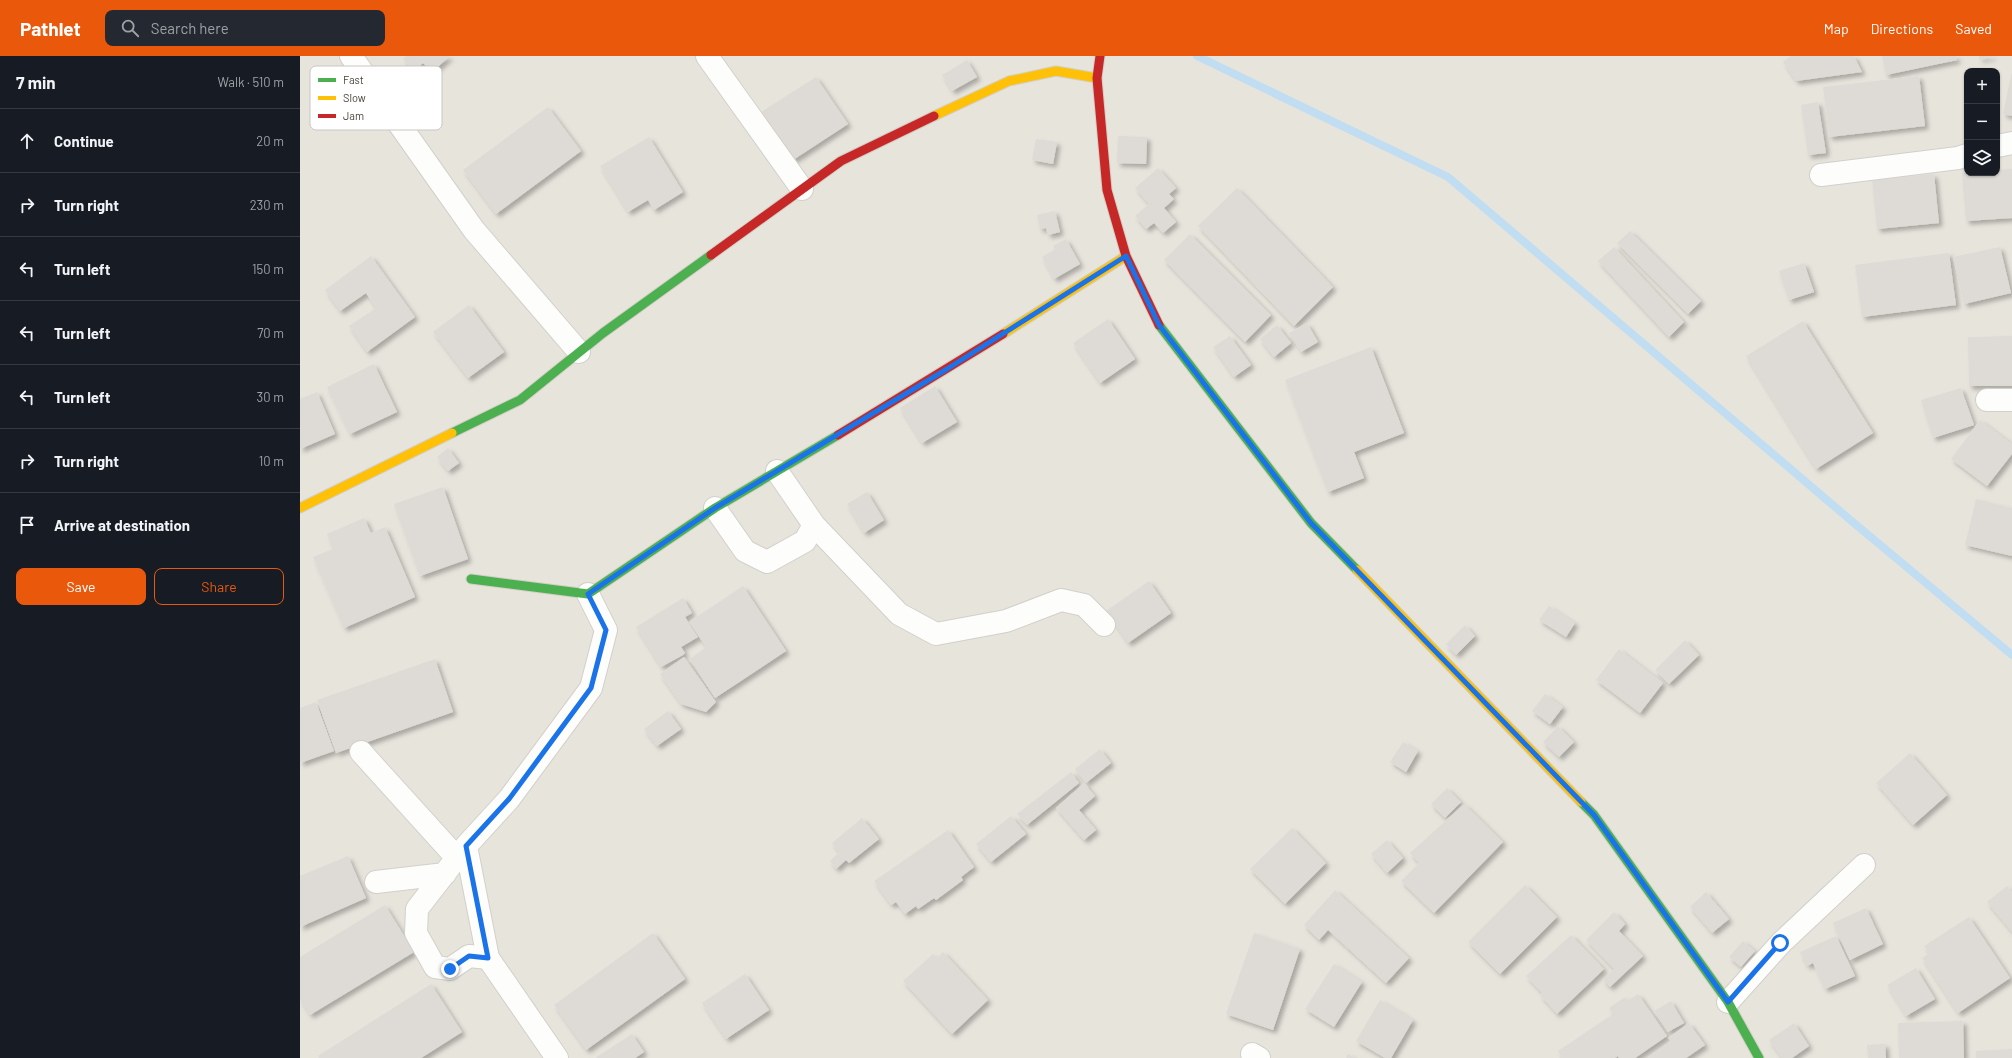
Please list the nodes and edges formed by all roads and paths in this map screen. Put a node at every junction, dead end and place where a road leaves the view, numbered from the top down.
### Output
1 (351, 56) edge
2 (707, 56) edge
3 (1100, 56) edge
4 (358, 66) edge
5 (1097, 78) junction
6 (403, 130) edge
7 (2012, 144) edge
8 (2000, 146) edge
9 (1964, 155) edge
10 (1821, 175) dead end
11 (802, 189) junction
12 (1126, 256) junction
13 (579, 352) junction
14 (1987, 400) dead end
15 (2012, 400) edge
16 (777, 471) junction
17 (300, 508) edge
18 (715, 508) junction
19 (814, 525) junction
20 (471, 580) dead end
21 (588, 594) junction
22 (1104, 625) dead end
23 (361, 752) dead end
24 (456, 860) junction
25 (1864, 865) dead end
26 (376, 882) dead end
27 (488, 958) junction
28 (1728, 1002) junction
29 (557, 1058) edge
30 (1759, 1058) edge

1 - 4 street
2 - 11 street
3 - 5 street
5 - 11 street
5 - 12 street
6 - 13 street
7 - 8 street
9 - 10 street
11 - 13 street
12 - 16 street
12 - 28 street
13 - 17 street
14 - 15 street
16 - 18 street
16 - 19 street
18 - 19 street
18 - 21 street
19 - 22 street
20 - 21 street
21 - 24 street
23 - 24 street
24 - 26 street
24 - 27 street
24 - 27 street
25 - 28 street
27 - 29 street
28 - 30 street

